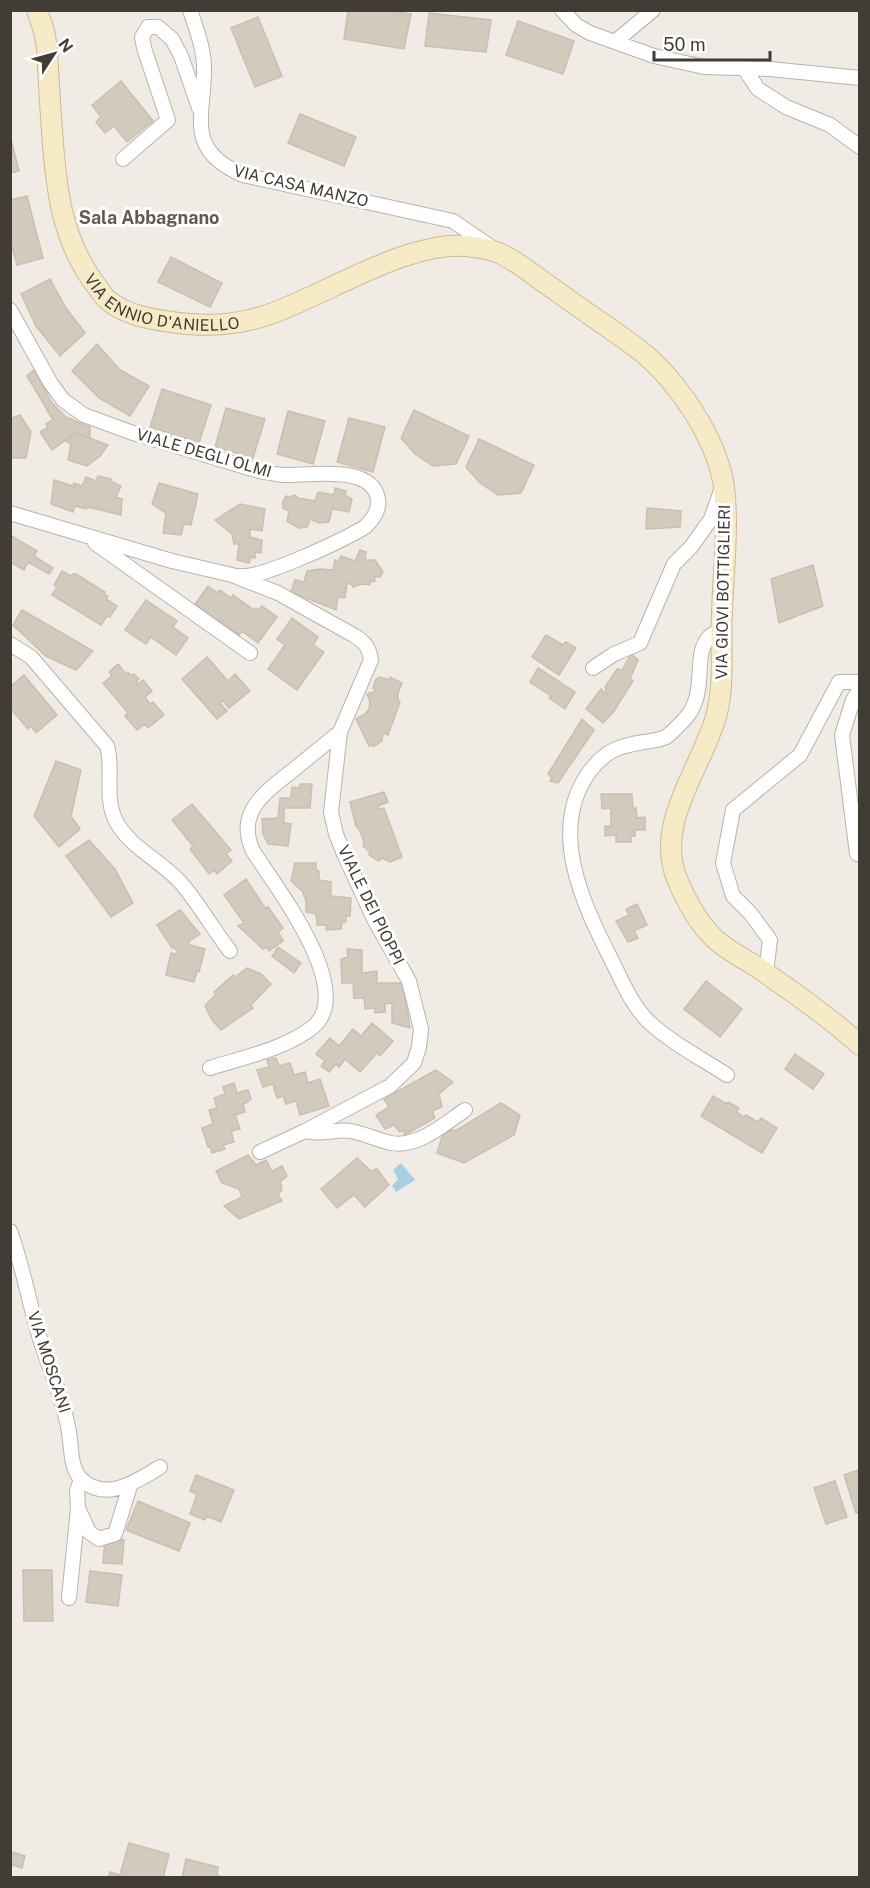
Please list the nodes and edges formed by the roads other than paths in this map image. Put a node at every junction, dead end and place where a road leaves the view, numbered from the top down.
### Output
1 (37, 10) edge
2 (190, 10) edge
3 (562, 10) edge
4 (653, 10) edge
5 (616, 41) junction
6 (744, 68) junction
7 (860, 78) edge
8 (200, 113) junction
9 (860, 147) edge
10 (123, 159) dead end
11 (498, 253) junction
12 (10, 310) edge
13 (724, 483) junction
14 (10, 513) edge
15 (86, 536) junction
16 (232, 575) junction
17 (721, 630) junction
18 (10, 644) edge
19 (250, 653) dead end
20 (593, 668) dead end
21 (860, 682) edge
22 (860, 689) edge
23 (340, 732) junction
24 (857, 854) dead end
25 (230, 951) dead end
26 (766, 973) junction
27 (860, 1045) edge
28 (210, 1068) dead end
29 (727, 1075) dead end
30 (465, 1110) dead end
31 (306, 1131) junction
32 (260, 1152) dead end
33 (10, 1231) edge
34 (160, 1467) dead end
35 (81, 1479) junction
36 (130, 1486) junction
37 (78, 1508) junction
38 (69, 1598) dead end

1 - 11 street, VIA ENNIO D'ANIELLO
2 - 8 street, VIA CASA MANZO
3 - 5 street
4 - 5 street
5 - 6 street
6 - 7 street
6 - 9 street
8 - 10 street
8 - 11 street, VIA CASA MANZO
11 - 13 street, VIA GIOVI BOTTIGLIERI
12 - 16 street, VIALE DEGLI OLMI
13 - 17 street, VIA GIOVI BOTTIGLIERI
13 - 20 street
14 - 15 street, VIALE DEI PIOPPI
15 - 16 street, VIALE DEI PIOPPI
15 - 19 street
16 - 23 street, VIALE DEI PIOPPI
17 - 26 street, VIA GIOVI BOTTIGLIERI
17 - 29 street
18 - 25 street
21 - 26 street
22 - 24 street
23 - 28 street
23 - 31 street, VIALE DEI PIOPPI
26 - 27 street, VIA GIOVI BOTTIGLIERI
30 - 31 street, VIALE DEI PIOPPI
31 - 32 street, VIALE DEI PIOPPI
33 - 35 street, VIA MOSCANI
34 - 36 street
35 - 36 street
35 - 37 street
36 - 37 street
37 - 38 street

